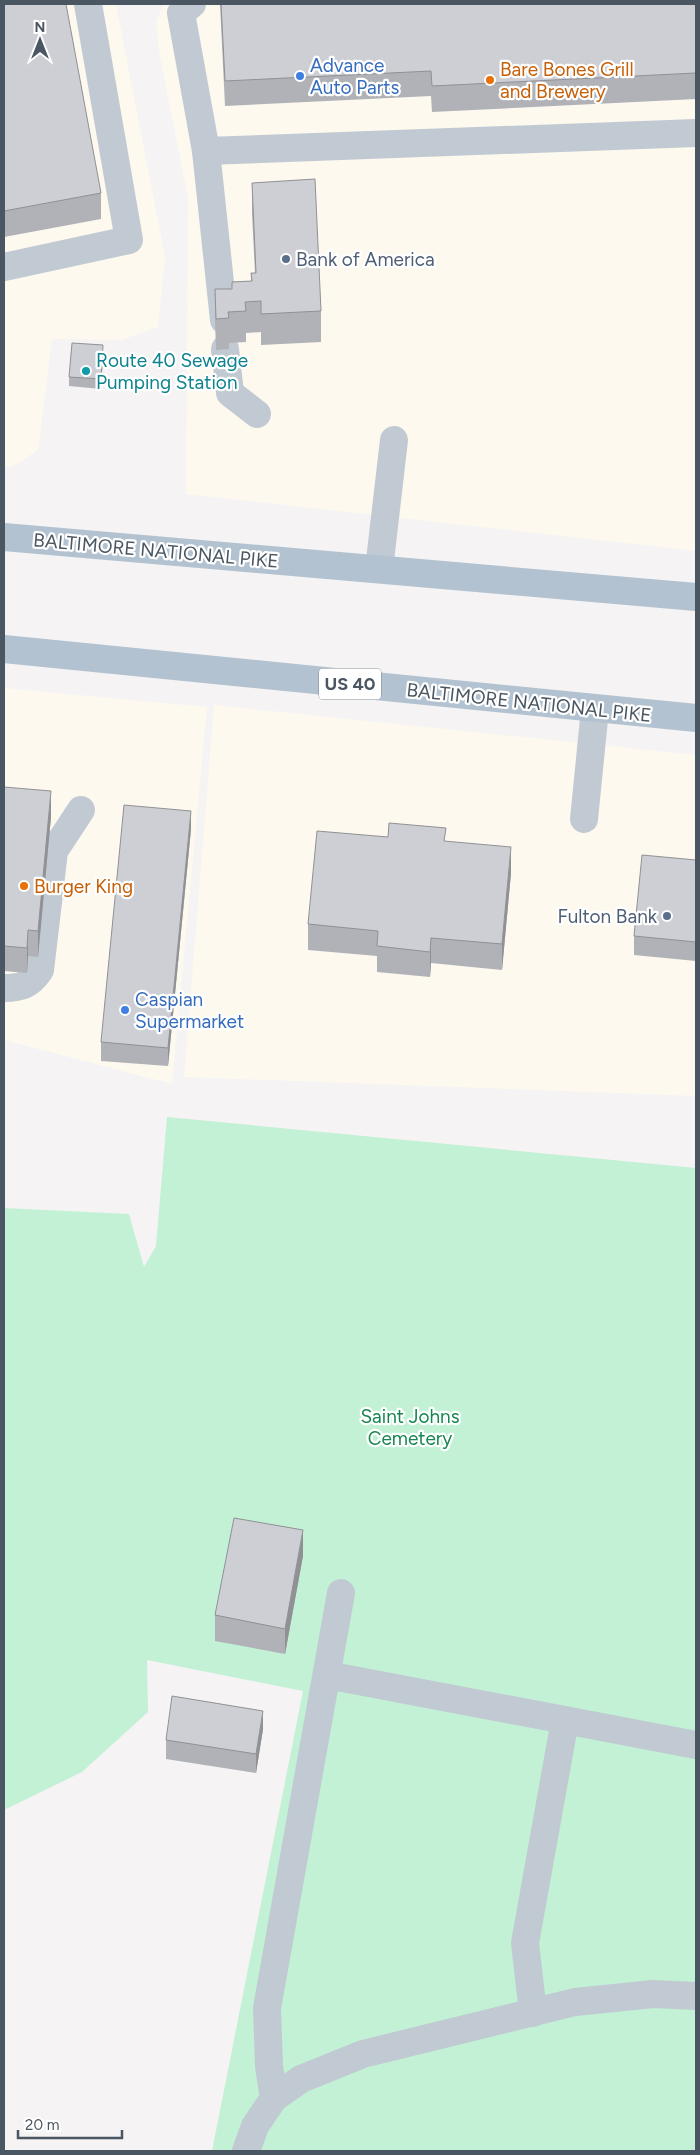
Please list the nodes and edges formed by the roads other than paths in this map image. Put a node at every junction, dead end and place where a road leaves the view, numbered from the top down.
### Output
1 (88, 4) edge
2 (192, 4) edge
3 (696, 133) edge
4 (206, 152) junction
5 (4, 267) edge
6 (224, 320) edge
7 (225, 349) dead end
8 (257, 414) dead end
9 (394, 440) dead end
10 (4, 537) edge
11 (379, 569) junction
12 (696, 597) edge
13 (4, 649) edge
14 (595, 709) junction
15 (696, 718) edge
16 (81, 810) dead end
17 (584, 819) dead end
18 (4, 988) edge
19 (341, 1592) dead end
20 (327, 1675) junction
21 (565, 1720) junction
22 (696, 1745) edge
23 (696, 1996) edge
24 (533, 2013) junction
25 (274, 2098) junction
26 (246, 2151) edge

1 - 5 lane
2 - 4 lane
3 - 4 lane
4 - 6 lane
7 - 8 lane
9 - 11 lane
10 - 11 main road, BALTIMORE NATIONAL PIKE
11 - 12 main road, BALTIMORE NATIONAL PIKE
13 - 14 main road, BALTIMORE NATIONAL PIKE / US 40
14 - 15 main road, BALTIMORE NATIONAL PIKE / US 40
14 - 17 lane
16 - 18 lane
19 - 20 lane
20 - 21 lane
20 - 25 lane
21 - 22 lane
21 - 24 lane
23 - 24 lane
24 - 25 lane
25 - 26 lane

